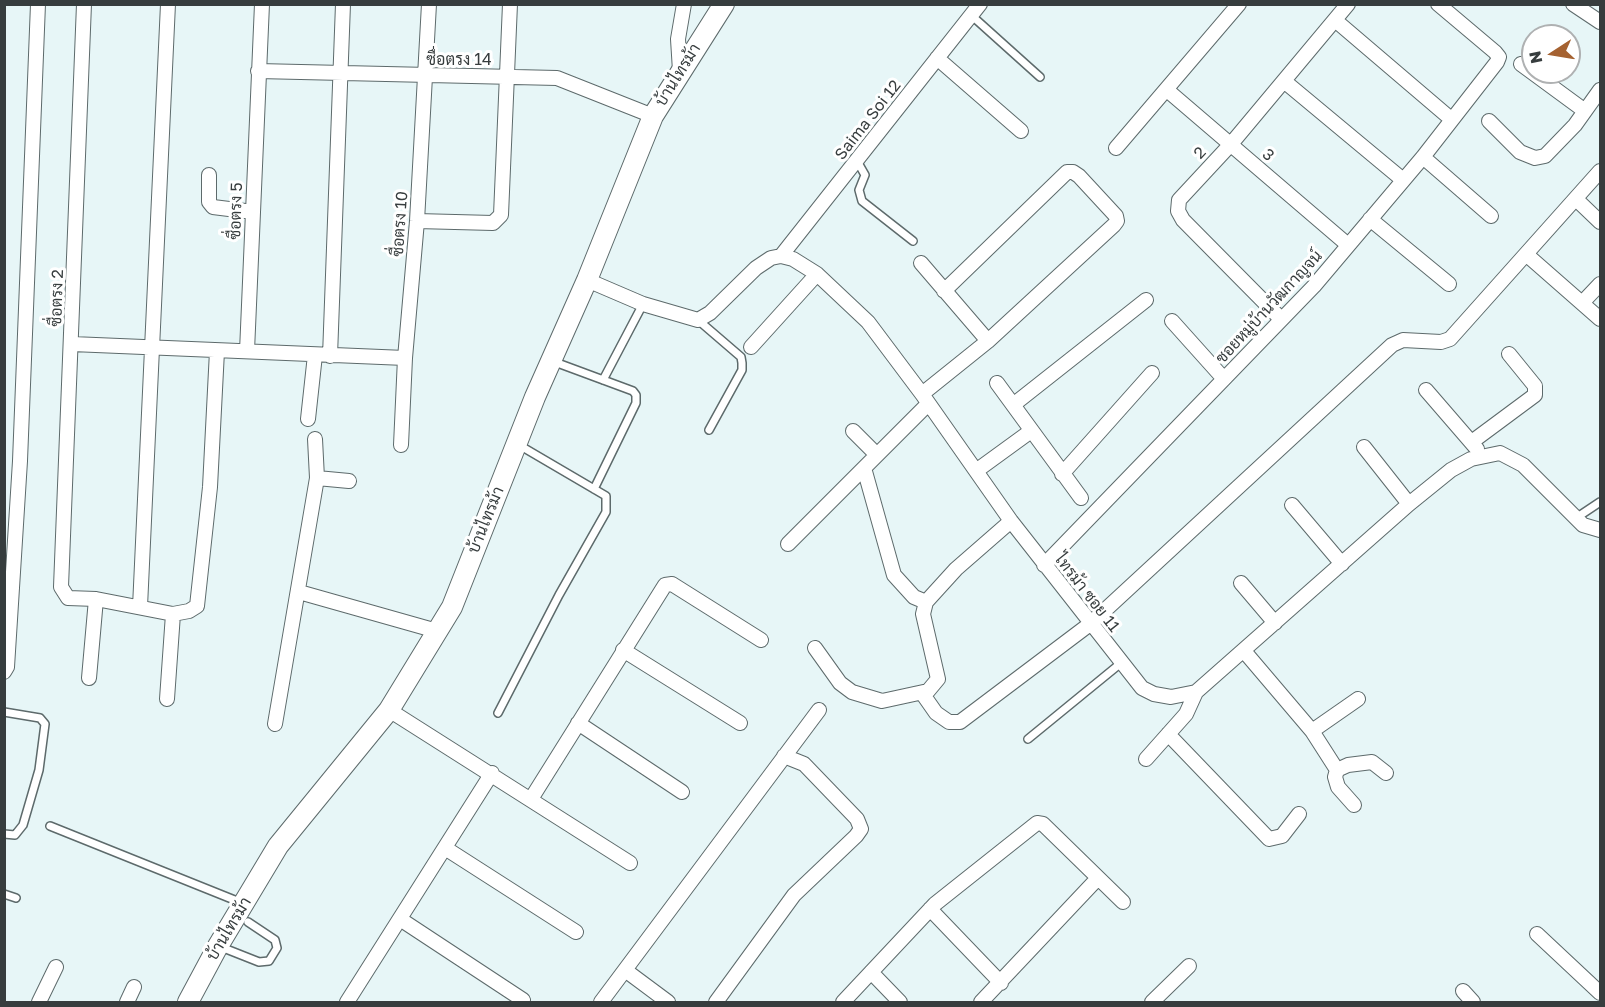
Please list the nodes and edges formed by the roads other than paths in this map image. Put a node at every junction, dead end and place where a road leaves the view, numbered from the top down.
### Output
1 (38, 4) edge
2 (84, 4) edge
3 (168, 4) edge
4 (262, 4) edge
5 (343, 4) edge
6 (429, 4) edge
7 (510, 4) edge
8 (684, 4) edge
9 (724, 4) edge
10 (1239, 4) edge
11 (1348, 4) edge
12 (1438, 4) edge
13 (1573, 4) edge
14 (976, 10) edge
15 (1335, 20) junction
16 (1600, 22) edge
17 (937, 58) junction
18 (680, 70) junction
19 (258, 72) junction
20 (339, 73) junction
21 (423, 77) junction
22 (506, 77) junction
23 (1040, 77) dead end
24 (1284, 81) junction
25 (1548, 84) edge
26 (1167, 90) junction
27 (1600, 90) edge
28 (1585, 111) junction
29 (653, 116) junction
30 (1450, 119) junction
31 (1489, 122) dead end
32 (1021, 131) dead end
33 (1231, 144) junction
34 (1116, 148) dead end
35 (1423, 157) junction
36 (856, 161) junction
37 (1600, 171) edge
38 (209, 175) dead end
39 (1403, 180) junction
40 (1577, 200) junction
41 (253, 212) junction
42 (1491, 216) dead end
43 (1370, 219) junction
44 (417, 221) junction
45 (1600, 222) edge
46 (913, 241) dead end
47 (1348, 245) junction
48 (1527, 255) junction
49 (782, 256) junction
50 (921, 263) dead end
51 (818, 274) junction
52 (587, 280) junction
53 (1449, 284) dead end
54 (1600, 284) edge
55 (944, 291) junction
56 (1146, 300) dead end
57 (1582, 303) junction
58 (643, 304) junction
59 (1281, 319) junction
60 (1600, 319) edge
61 (698, 320) junction
62 (1172, 321) dead end
63 (988, 340) junction
64 (72, 344) junction
65 (154, 346) junction
66 (752, 347) dead end
67 (217, 351) junction
68 (247, 351) junction
69 (1509, 354) dead end
70 (315, 355) junction
71 (330, 356) junction
72 (405, 358) junction
73 (552, 361) junction
74 (1152, 373) dead end
75 (1224, 379) junction
76 (603, 380) junction
77 (997, 383) dead end
78 (1426, 390) dead end
79 (925, 399) junction
80 (1013, 405) junction
81 (308, 419) dead end
82 (709, 430) dead end
83 (853, 431) dead end
84 (1031, 431) junction
85 (315, 439) dead end
86 (1473, 441) junction
87 (516, 444) junction
88 (401, 445) dead end
89 (1364, 447) dead end
90 (877, 455) junction
91 (1481, 457) junction
92 (864, 468) junction
93 (976, 471) junction
94 (1062, 474) junction
95 (317, 478) junction
96 (349, 481) dead end
97 (594, 489) junction
98 (1081, 498) dead end
99 (1600, 502) edge
100 (1409, 504) junction
101 (1292, 505) dead end
102 (1576, 518) junction
103 (1011, 521) junction
104 (1600, 530) edge
105 (788, 544) dead end
106 (1342, 564) junction
107 (1044, 565) junction
108 (1241, 583) dead end
109 (299, 592) junction
110 (96, 599) junction
111 (926, 602) junction
112 (140, 607) junction
113 (173, 614) junction
114 (1275, 623) junction
115 (1090, 624) junction
116 (437, 631) junction
117 (761, 640) dead end
118 (815, 648) dead end
119 (623, 650) junction
120 (1244, 651) junction
121 (1121, 663) junction
122 (4, 672) edge
123 (89, 678) dead end
124 (1196, 692) junction
125 (922, 693) junction
126 (166, 699) dead end
127 (1358, 699) dead end
128 (389, 710) junction
129 (819, 710) dead end
130 (4, 712) edge
131 (498, 712) dead end
132 (578, 723) junction
133 (740, 723) dead end
134 (275, 724) dead end
135 (1312, 731) junction
136 (1168, 734) junction
137 (1028, 739) dead end
138 (784, 756) junction
139 (1146, 759) dead end
140 (1337, 770) junction
141 (492, 773) junction
142 (1386, 773) dead end
143 (682, 792) dead end
144 (531, 799) junction
145 (1354, 805) dead end
146 (1299, 814) dead end
147 (50, 826) dead end
148 (4, 834) edge
149 (445, 848) junction
150 (630, 863) dead end
151 (1098, 878) junction
152 (4, 894) edge
153 (16, 898) dead end
154 (1123, 902) dead end
155 (930, 909) junction
156 (246, 913) junction
157 (400, 919) junction
158 (576, 932) dead end
159 (1537, 934) dead end
160 (218, 945) junction
161 (1189, 966) dead end
162 (56, 967) dead end
163 (625, 970) junction
164 (871, 972) junction
165 (1001, 983) junction
166 (134, 987) dead end
167 (1463, 991) dead end
168 (1600, 993) edge
169 (349, 999) edge
170 (523, 1000) dead end
171 (39, 1002) edge
172 (127, 1002) edge
173 (188, 1002) edge
174 (364, 1002) edge
175 (601, 1002) edge
176 (668, 1002) edge
177 (716, 1002) edge
178 (843, 1002) edge
179 (900, 1002) edge
180 (981, 1002) edge
181 (1152, 1002) edge
182 (1473, 1002) edge

1 - 122 street
2 - 64 street, ซื่อตรง 2
3 - 65 street
4 - 19 street, ซื่อตรง 5
5 - 20 street
6 - 21 street, ซื่อตรง 10
7 - 22 street
8 - 18 street
9 - 18 street, บ้านไทรม้า
10 - 26 street
11 - 15 street, 2
12 - 30 street, ซอยหมู่บ้านวัฒกาญจน์
13 - 16 street
14 - 17 street, Saima Soi 12
14 - 23 lane
15 - 24 street, 2
15 - 30 street
17 - 32 street
17 - 36 street, Saima Soi 12
18 - 29 street, บ้านไทรม้า
19 - 20 street, ซื่อตรง 14
19 - 41 street, ซื่อตรง 5
20 - 21 street, ซื่อตรง 14
20 - 71 street
21 - 22 street, ซื่อตรง 14
21 - 44 street, ซื่อตรง 10
22 - 29 street, ซื่อตรง 14
22 - 44 street
24 - 33 street, 2
24 - 39 street
25 - 28 street
26 - 33 street, 3
26 - 34 street
27 - 28 street
28 - 31 street
29 - 52 street, บ้านไทรม้า
30 - 35 street, ซอยหมู่บ้านวัฒกาญจน์
33 - 47 street, 3
33 - 59 street, 2
35 - 39 street, ซอยหมู่บ้านวัฒกาญจน์
35 - 42 street
36 - 46 lane
36 - 49 street, Saima Soi 12
37 - 40 street
38 - 41 street
39 - 43 street, ซอยหมู่บ้านวัฒกาญจน์
40 - 45 street
40 - 48 street
41 - 68 street, ซื่อตรง 5
43 - 47 street, ซอยหมู่บ้านวัฒกาญจน์
43 - 53 street
44 - 72 street, ซื่อตรง 10
47 - 59 street, ซอยหมู่บ้านวัฒกาญจน์
48 - 57 street
48 - 115 street
49 - 51 street, ไทรม้า ซอย 11
49 - 61 street
50 - 55 street
51 - 66 street
51 - 79 street, ไทรม้า ซอย 11
52 - 58 street
52 - 73 street, บ้านไทรม้า
54 - 57 street
55 - 63 street
55 - 63 street
56 - 80 street
57 - 60 street
58 - 61 street
58 - 76 lane
59 - 75 street, ซอยหมู่บ้านวัฒกาญจน์
61 - 82 lane
62 - 75 street
63 - 79 street
64 - 65 street
64 - 110 street, ซื่อตรง 2
65 - 67 street
65 - 112 street
67 - 68 street
67 - 113 street
68 - 70 street
69 - 86 street
70 - 71 street
70 - 81 street
71 - 72 street
72 - 88 street, ซื่อตรง 10
73 - 76 lane
73 - 87 street, บ้านไทรม้า
74 - 94 street
75 - 107 street, ซอยหมู่บ้านวัฒกาญจน์
76 - 97 lane
77 - 80 street
78 - 86 street
79 - 90 street
79 - 93 street, ไทรม้า ซอย 11
80 - 84 street
83 - 90 street
84 - 93 street
84 - 94 street
85 - 95 street
86 - 91 street
87 - 97 lane
87 - 116 street, บ้านไทรม้า
89 - 100 street
90 - 92 street
91 - 100 street
91 - 102 street
92 - 105 street
92 - 111 street
93 - 103 street, ไทรม้า ซอย 11
94 - 98 street
95 - 96 street
95 - 109 street
97 - 131 lane
99 - 102 lane
100 - 106 street
101 - 106 street
102 - 104 street
103 - 107 street, ไทรม้า ซอย 11
103 - 111 street
106 - 114 street
107 - 115 street, ไทรม้า ซอย 11
108 - 114 street
109 - 116 street
109 - 134 street
110 - 112 street
110 - 123 street
111 - 125 street
112 - 113 street
113 - 126 street
114 - 120 street
115 - 121 street, ไทรม้า ซอย 11
115 - 125 street
116 - 128 street, บ้านไทรม้า
117 - 119 street
118 - 125 street
119 - 132 street
119 - 133 street
120 - 124 street
120 - 135 street
121 - 124 street, ไทรม้า ซอย 11
121 - 137 lane
124 - 136 street
127 - 135 street
128 - 141 street
128 - 156 street, บ้านไทรม้า
129 - 138 street
130 - 148 lane
132 - 143 street
132 - 144 street
135 - 140 street
136 - 139 street
136 - 146 street
138 - 163 street
138 - 177 street
140 - 142 street
140 - 145 street
141 - 144 street
141 - 149 street
144 - 150 street
147 - 156 lane
149 - 157 street
149 - 158 street
151 - 154 street
151 - 155 street
151 - 165 street
152 - 153 lane
155 - 164 street
155 - 165 street
156 - 160 street, บ้านไทรม้า
156 - 160 lane
157 - 169 street
157 - 170 street
159 - 168 street
160 - 173 street, บ้านไทรม้า
161 - 181 street
162 - 171 street
163 - 175 street
163 - 176 street
164 - 178 street
164 - 179 street
165 - 180 street
166 - 172 street
167 - 182 street
169 - 174 street

